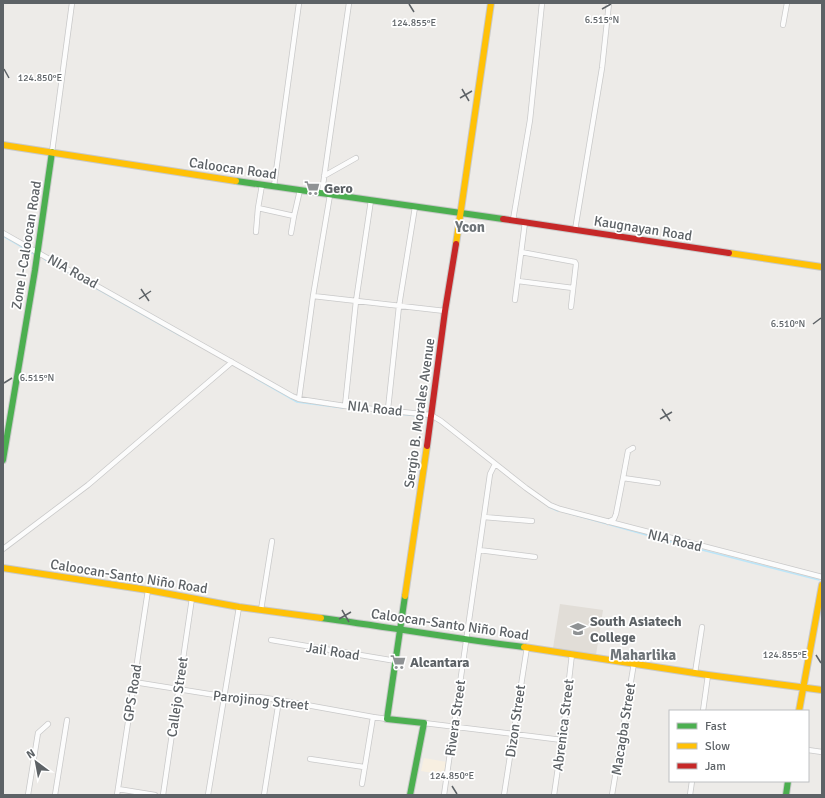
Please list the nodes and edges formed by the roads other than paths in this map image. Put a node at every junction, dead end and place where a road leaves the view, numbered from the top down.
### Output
1 (72, 3) edge
2 (300, 3) edge
3 (349, 3) edge
4 (491, 3) edge
5 (542, 3) edge
6 (609, 3) edge
7 (787, 3) edge
8 (783, 25) dead end
9 (3, 145) edge
10 (52, 152) junction
11 (356, 158) dead end
12 (324, 176) junction
13 (262, 185) junction
14 (274, 186) junction
15 (300, 190) junction
16 (322, 192) junction
17 (330, 195) junction
18 (371, 200) junction
19 (415, 207) junction
20 (258, 208) junction
21 (461, 212) junction
22 (294, 216) junction
23 (513, 220) junction
24 (525, 222) junction
25 (575, 230) junction
26 (256, 232) dead end
27 (3, 233) edge
28 (291, 233) dead end
29 (38, 252) junction
30 (521, 252) junction
31 (822, 267) edge
32 (518, 281) junction
33 (573, 288) junction
34 (312, 296) junction
35 (515, 300) dead end
36 (356, 301) junction
37 (399, 306) junction
38 (571, 307) dead end
39 (445, 311) junction
40 (232, 362) junction
41 (299, 399) junction
42 (345, 406) junction
43 (388, 409) junction
44 (431, 415) junction
45 (633, 448) dead end
46 (3, 460) edge
47 (494, 466) junction
48 (623, 478) junction
49 (658, 483) dead end
50 (484, 517) junction
51 (532, 521) dead end
52 (608, 522) junction
53 (272, 541) dead end
54 (3, 549) edge
55 (479, 550) junction
56 (535, 557) dead end
57 (3, 568) edge
58 (822, 577) edge
59 (822, 585) edge
60 (148, 590) junction
61 (192, 598) junction
62 (239, 607) junction
63 (261, 610) junction
64 (702, 627) dead end
65 (401, 629) junction
66 (271, 640) dead end
67 (466, 640) junction
68 (527, 647) junction
69 (572, 654) junction
70 (396, 661) junction
71 (634, 663) junction
72 (695, 673) junction
73 (708, 675) junction
74 (134, 682) junction
75 (803, 688) junction
76 (178, 689) junction
77 (822, 690) edge
78 (224, 697) junction
79 (279, 700) junction
80 (703, 710) edge
81 (799, 710) edge
82 (373, 717) junction
83 (387, 719) junction
84 (67, 720) dead end
85 (424, 723) junction
86 (48, 724) dead end
87 (454, 726) junction
88 (513, 734) junction
89 (562, 740) junction
90 (809, 750) edge
91 (822, 752) edge
92 (310, 759) dead end
93 (364, 767) junction
94 (692, 782) edge
95 (788, 782) edge
96 (362, 784) dead end
97 (118, 789) junction
98 (28, 795) edge
99 (55, 795) edge
100 (117, 795) edge
101 (155, 795) edge
102 (162, 795) edge
103 (208, 795) edge
104 (264, 795) edge
105 (410, 795) edge
106 (444, 795) edge
107 (504, 795) edge
108 (554, 795) edge
109 (612, 795) edge
110 (690, 795) edge
111 (786, 795) edge

1 - 10 street
2 - 14 street
3 - 12 street
4 - 21 street, Sergio B. Morales Avenue
5 - 23 street
6 - 25 street
7 - 8 street
9 - 10 street, Caloocan Road
10 - 13 street, Caloocan Road
10 - 29 street, Zone I-Caloocan Road
11 - 12 street
12 - 16 street
13 - 14 street, Caloocan Road
13 - 20 street
14 - 15 street, Caloocan Road
15 - 16 street, Caloocan Road
15 - 22 street
16 - 17 street, Caloocan Road
17 - 18 street, Caloocan Road
17 - 34 street
18 - 19 street, Caloocan Road
18 - 36 street
19 - 21 street, Caloocan Road
19 - 37 street
20 - 22 street
20 - 26 street
21 - 23 street, Kaugnayan Road
21 - 39 street, Sergio B. Morales Avenue
22 - 28 street
23 - 24 street, Kaugnayan Road
24 - 25 street, Kaugnayan Road
24 - 30 street
25 - 31 street, Kaugnayan Road
27 - 29 street, NIA Road
29 - 40 street, NIA Road
29 - 46 street, Zone I-Caloocan Road
30 - 32 street
30 - 33 street
32 - 33 street
32 - 35 street
33 - 38 street
34 - 36 street
34 - 41 street
36 - 37 street
36 - 42 street
37 - 39 street
37 - 43 street
39 - 44 street, Sergio B. Morales Avenue
40 - 41 street, NIA Road
40 - 54 street
41 - 42 street, NIA Road
42 - 43 street, NIA Road
43 - 44 street, NIA Road
44 - 47 street, NIA Road
44 - 65 street, Sergio B. Morales Avenue
45 - 48 street
47 - 50 street, Rivera Street
47 - 52 street, NIA Road
48 - 49 street
48 - 52 street
50 - 51 street
50 - 55 street, Rivera Street
52 - 58 street, NIA Road
53 - 63 street
55 - 56 street
55 - 67 street, Rivera Street
57 - 60 street, Caloocan-Santo Niño Road
59 - 75 street
60 - 61 street, Caloocan-Santo Niño Road
60 - 74 street, GPS Road
61 - 62 street, Caloocan-Santo Niño Road
61 - 76 street, Callejo Street
62 - 63 street, Caloocan-Santo Niño Road
62 - 78 street
63 - 65 street, Caloocan-Santo Niño Road
64 - 72 street
65 - 67 street, Caloocan-Santo Niño Road
65 - 70 street, Sergio B. Morales Avenue
66 - 70 street, Jail Road
67 - 68 street, Caloocan-Santo Niño Road
67 - 87 street, Rivera Street
68 - 69 street, Caloocan-Santo Niño Road
68 - 88 street, Dizon Street
69 - 71 street, Caloocan-Santo Niño Road
69 - 89 street, Abrenica Street
70 - 83 street, Sergio B. Morales Avenue
71 - 72 street, Caloocan-Santo Niño Road
71 - 109 street, Macagba Street
72 - 73 street, Caloocan-Santo Niño Road
73 - 75 street, Caloocan-Santo Niño Road
73 - 80 street
74 - 76 street, Parojinog Street
74 - 97 street, GPS Road
75 - 77 street, Caloocan-Santo Niño Road
75 - 81 street
76 - 78 street, Parojinog Street
76 - 102 street, Callejo Street
78 - 79 street, Parojinog Street
78 - 103 street
79 - 82 street, Parojinog Street
79 - 104 street
82 - 83 street, Parojinog Street
82 - 93 street
83 - 85 street
84 - 99 street
85 - 87 street
85 - 105 street
86 - 98 street
87 - 88 street
87 - 106 street, Rivera Street
88 - 89 street
88 - 107 street, Dizon Street
89 - 108 street, Abrenica Street
90 - 91 street
92 - 93 street
93 - 96 street
94 - 110 street
95 - 111 street
97 - 100 street, GPS Road
97 - 101 street

